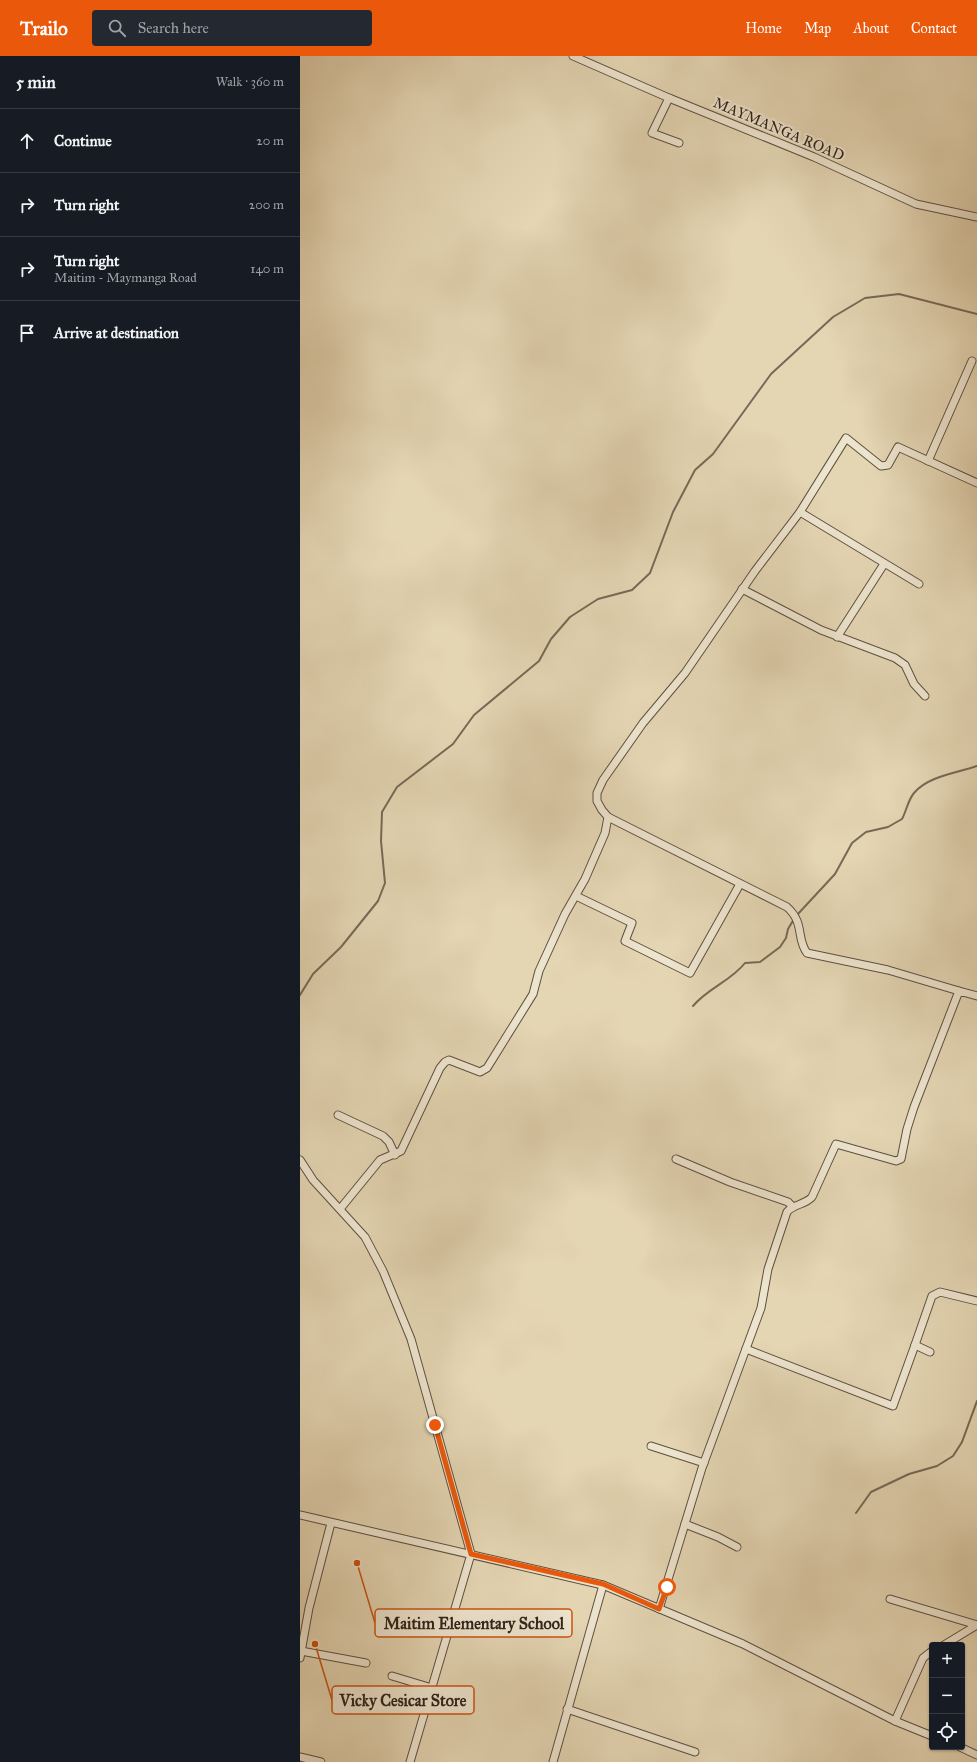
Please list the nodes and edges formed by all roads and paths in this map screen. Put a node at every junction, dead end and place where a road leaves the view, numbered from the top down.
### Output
1 (573, 56) edge
2 (581, 58) edge
3 (669, 98) junction
4 (679, 143) dead end
5 (977, 217) edge
6 (972, 361) dead end
7 (928, 461) junction
8 (977, 483) edge
9 (800, 512) junction
10 (884, 564) junction
11 (919, 584) dead end
12 (742, 589) junction
13 (837, 637) junction
14 (925, 696) dead end
15 (608, 817) junction
16 (740, 884) junction
17 (576, 896) junction
18 (959, 991) junction
19 (977, 996) edge
20 (338, 1115) dead end
21 (395, 1155) junction
22 (676, 1159) dead end
23 (300, 1160) edge
24 (793, 1208) junction
25 (340, 1209) junction
26 (977, 1301) edge
27 (915, 1345) junction
28 (746, 1349) junction
29 (930, 1352) dead end
30 (651, 1446) dead end
31 (704, 1464) junction
32 (300, 1515) edge
33 (331, 1523) junction
34 (685, 1524) junction
35 (737, 1547) dead end
36 (471, 1554) junction
37 (603, 1584) junction
38 (890, 1599) dead end
39 (659, 1609) junction
40 (977, 1625) edge
41 (949, 1642) edge
42 (929, 1653) edge
43 (301, 1654) edge
44 (366, 1663) dead end
45 (392, 1676) dead end
46 (432, 1688) junction
47 (567, 1708) junction
48 (895, 1721) junction
49 (929, 1735) edge
50 (965, 1749) edge
51 (695, 1752) dead end
52 (977, 1755) edge
53 (300, 1757) edge
54 (321, 1762) edge
55 (410, 1762) edge
56 (552, 1762) edge

1 - 2 street, MAYMANGA ROAD
2 - 3 street, MAYMANGA ROAD
3 - 4 street
3 - 5 street, MAYMANGA ROAD
6 - 7 street
7 - 8 street
7 - 9 street
9 - 10 street
9 - 12 street
10 - 11 street
10 - 13 street
12 - 13 street
12 - 15 street
13 - 14 street
15 - 16 street
15 - 17 street
16 - 17 street
16 - 18 street
17 - 21 street
18 - 19 street
18 - 24 street
20 - 21 street
21 - 25 street
22 - 24 street
23 - 25 street
24 - 28 street
25 - 36 street
26 - 27 street
27 - 28 street
27 - 29 street
28 - 31 street
30 - 31 street
31 - 34 street
32 - 33 street
33 - 36 street
33 - 43 street
34 - 35 street
34 - 39 street
36 - 37 street
36 - 46 street
37 - 39 street
37 - 47 street
38 - 40 street
39 - 48 street
40 - 41 street
42 - 48 street
43 - 44 street
45 - 46 street
46 - 55 street
47 - 51 street
47 - 56 street
48 - 49 street
50 - 52 street
53 - 54 street

